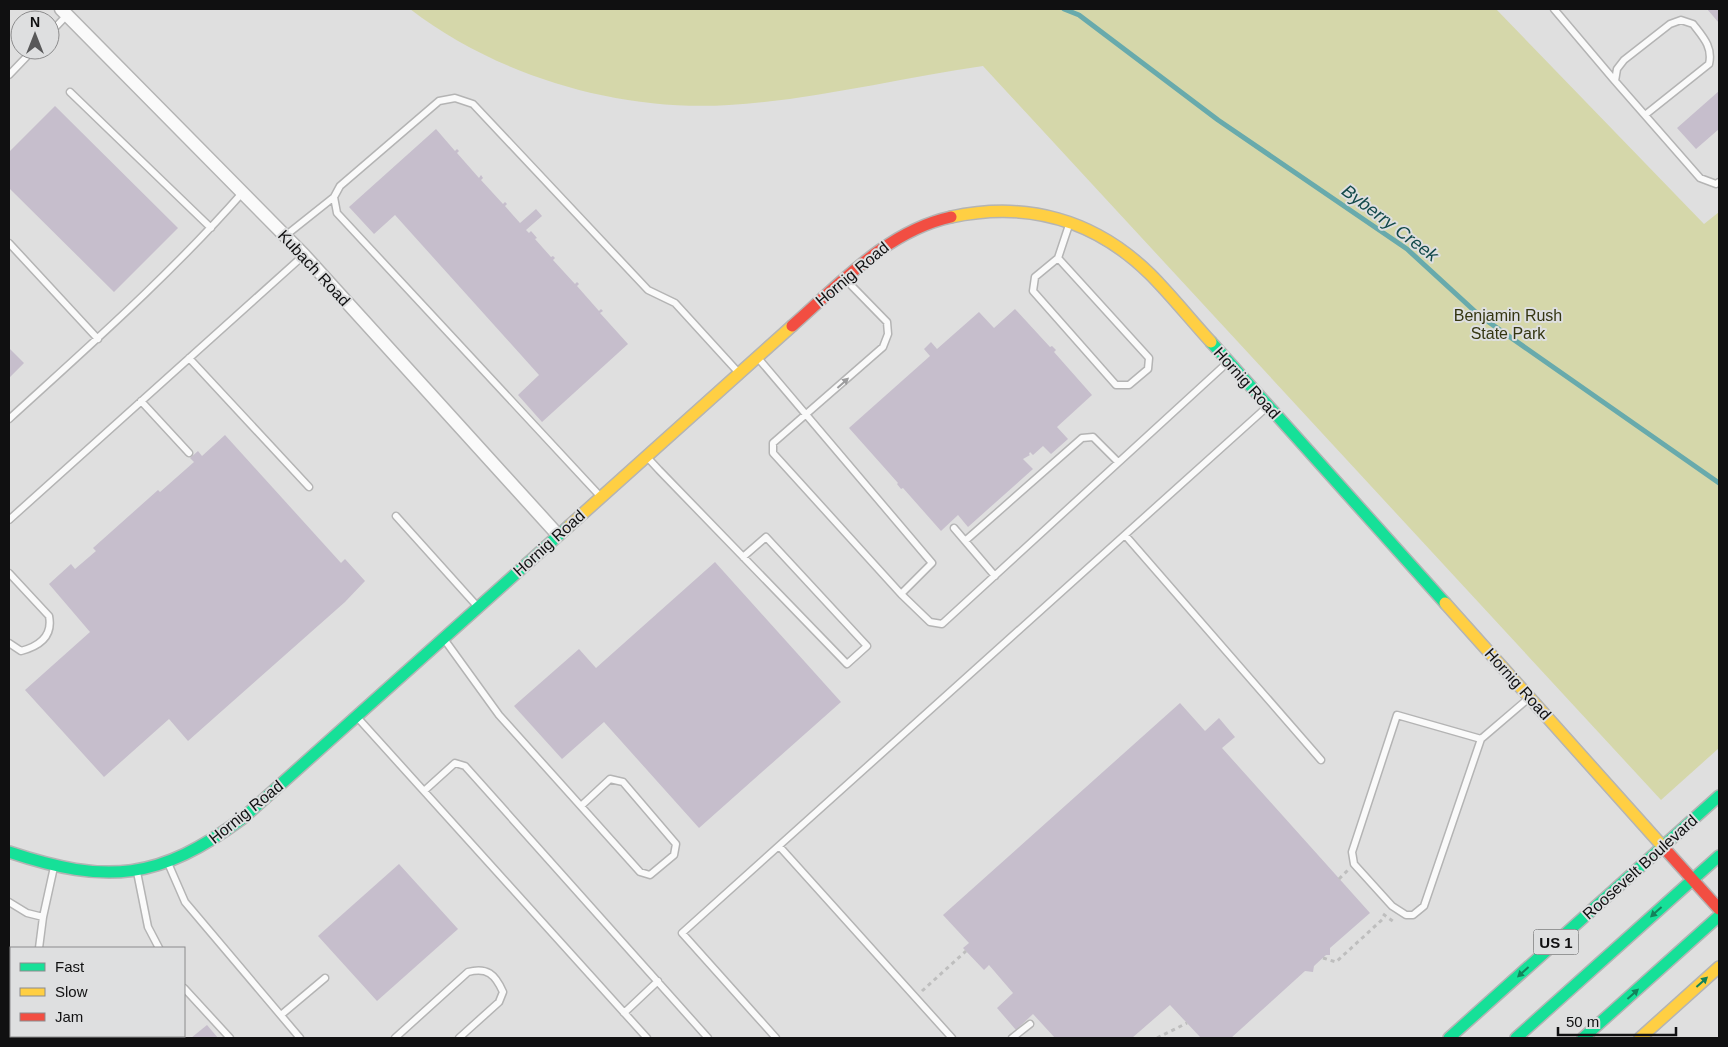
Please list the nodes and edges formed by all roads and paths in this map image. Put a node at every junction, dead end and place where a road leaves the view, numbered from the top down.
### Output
1 (1554, 9) edge
2 (64, 12) edge
3 (23, 60) edge
4 (9, 75) edge
5 (1615, 81) junction
6 (70, 92) dead end
7 (1645, 115) junction
8 (1719, 182) edge
9 (243, 192) junction
10 (334, 197) junction
11 (1070, 222) junction
12 (211, 228) junction
13 (285, 236) junction
14 (9, 243) edge
15 (304, 255) junction
16 (1058, 258) junction
17 (845, 278) junction
18 (98, 339) junction
19 (757, 357) junction
20 (189, 358) junction
21 (1228, 362) junction
22 (739, 373) junction
23 (141, 401) junction
24 (1268, 406) junction
25 (806, 415) junction
26 (9, 419) edge
27 (189, 453) dead end
28 (646, 456) junction
29 (1118, 462) junction
30 (309, 487) dead end
31 (601, 497) junction
32 (396, 516) dead end
33 (9, 520) edge
34 (954, 528) dead end
35 (558, 535) junction
36 (1125, 535) junction
37 (965, 541) junction
38 (743, 557) junction
39 (9, 573) edge
40 (995, 576) junction
41 (902, 594) junction
42 (478, 607) junction
43 (444, 638) junction
44 (9, 644) edge
45 (1530, 698) junction
46 (356, 716) junction
47 (1481, 738) junction
48 (1321, 760) dead end
49 (424, 791) junction
50 (1719, 796) edge
51 (581, 806) junction
52 (779, 846) junction
53 (1663, 846) junction
54 (9, 852) edge
55 (1719, 856) edge
56 (167, 862) junction
57 (54, 868) junction
58 (137, 870) junction
59 (1693, 880) junction
60 (9, 902) edge
61 (1719, 909) edge
62 (1719, 916) edge
63 (43, 917) junction
64 (1386, 917) dead end
65 (39, 947) edge
66 (158, 947) edge
67 (966, 951) dead end
68 (1323, 958) dead end
69 (1719, 967) edge
70 (325, 978) dead end
71 (658, 981) junction
72 (185, 989) edge
73 (914, 997) junction
74 (624, 1013) junction
75 (280, 1015) junction
76 (1187, 1023) dead end
77 (1030, 1024) dead end
78 (230, 1038) edge
79 (300, 1038) edge
80 (395, 1038) edge
81 (459, 1038) edge
82 (648, 1038) edge
83 (708, 1038) edge
84 (776, 1038) edge
85 (952, 1038) edge
86 (1012, 1038) edge
87 (1157, 1038) edge
88 (1449, 1038) edge
89 (1516, 1038) edge
90 (1583, 1038) edge
91 (1640, 1038) edge

1 - 5 lane
2 - 9 street, Kubach Road
3 - 4 lane
5 - 7 lane
5 - 7 lane
6 - 12 lane
7 - 8 lane
9 - 12 lane
9 - 13 street, Kubach Road
10 - 13 lane
10 - 22 lane
10 - 31 lane
11 - 16 lane
11 - 17 main road, Hornig Road
11 - 21 main road, Hornig Road
12 - 18 lane
13 - 15 street, Kubach Road
14 - 18 lane
15 - 20 lane
15 - 35 street, Kubach Road
16 - 16 lane
17 - 19 main road, Hornig Road
25 -> 17 lane
18 - 26 lane
19 - 22 main road, Hornig Road
19 - 25 lane
20 - 23 lane
20 - 30 lane
21 - 24 main road, Hornig Road
21 - 29 lane
22 - 28 main road, Hornig Road
23 - 27 lane
23 - 33 lane
24 - 36 lane
24 - 45 main road, Hornig Road
25 - 41 lane
25 - 41 lane
28 - 31 main road, Hornig Road
28 - 38 lane
29 - 37 lane
29 - 40 lane
31 - 35 main road, Hornig Road
32 - 42 lane
34 - 37 lane
35 - 42 main road, Hornig Road
36 - 48 lane
36 - 52 lane
37 - 40 lane
38 - 38 lane
39 - 44 lane
40 - 41 lane
42 - 43 main road, Hornig Road
43 - 46 main road, Hornig Road
43 - 51 lane
45 - 47 lane
45 - 53 main road, Hornig Road
46 - 49 lane
46 - 56 main road, Hornig Road
47 - 47 lane
49 - 71 lane
49 - 74 lane
50 - 53 main road, Roosevelt Boulevard / US 1
51 - 51 lane
52 - 73 lane
52 - 84 lane
53 - 59 main road, Hornig Road
53 -> 88 main road, Roosevelt Boulevard / US 1
54 - 57 main road, Hornig Road
55 - 59 main road, US 1
56 - 58 main road, Hornig Road
56 - 75 lane
57 - 58 main road, Hornig Road
57 - 63 lane
58 - 66 lane
59 - 61 main road, Hornig Road
59 -> 89 main road, US 1
60 - 63 lane
90 -> 62 main road
63 - 65 lane
64 - 68 path
67 - 73 path
91 -> 69 main road
70 - 75 lane
71 - 74 lane
71 - 83 lane
72 - 78 lane
73 - 85 lane
74 - 82 lane
75 - 79 lane
76 - 87 path
77 - 86 lane
80 - 81 lane

